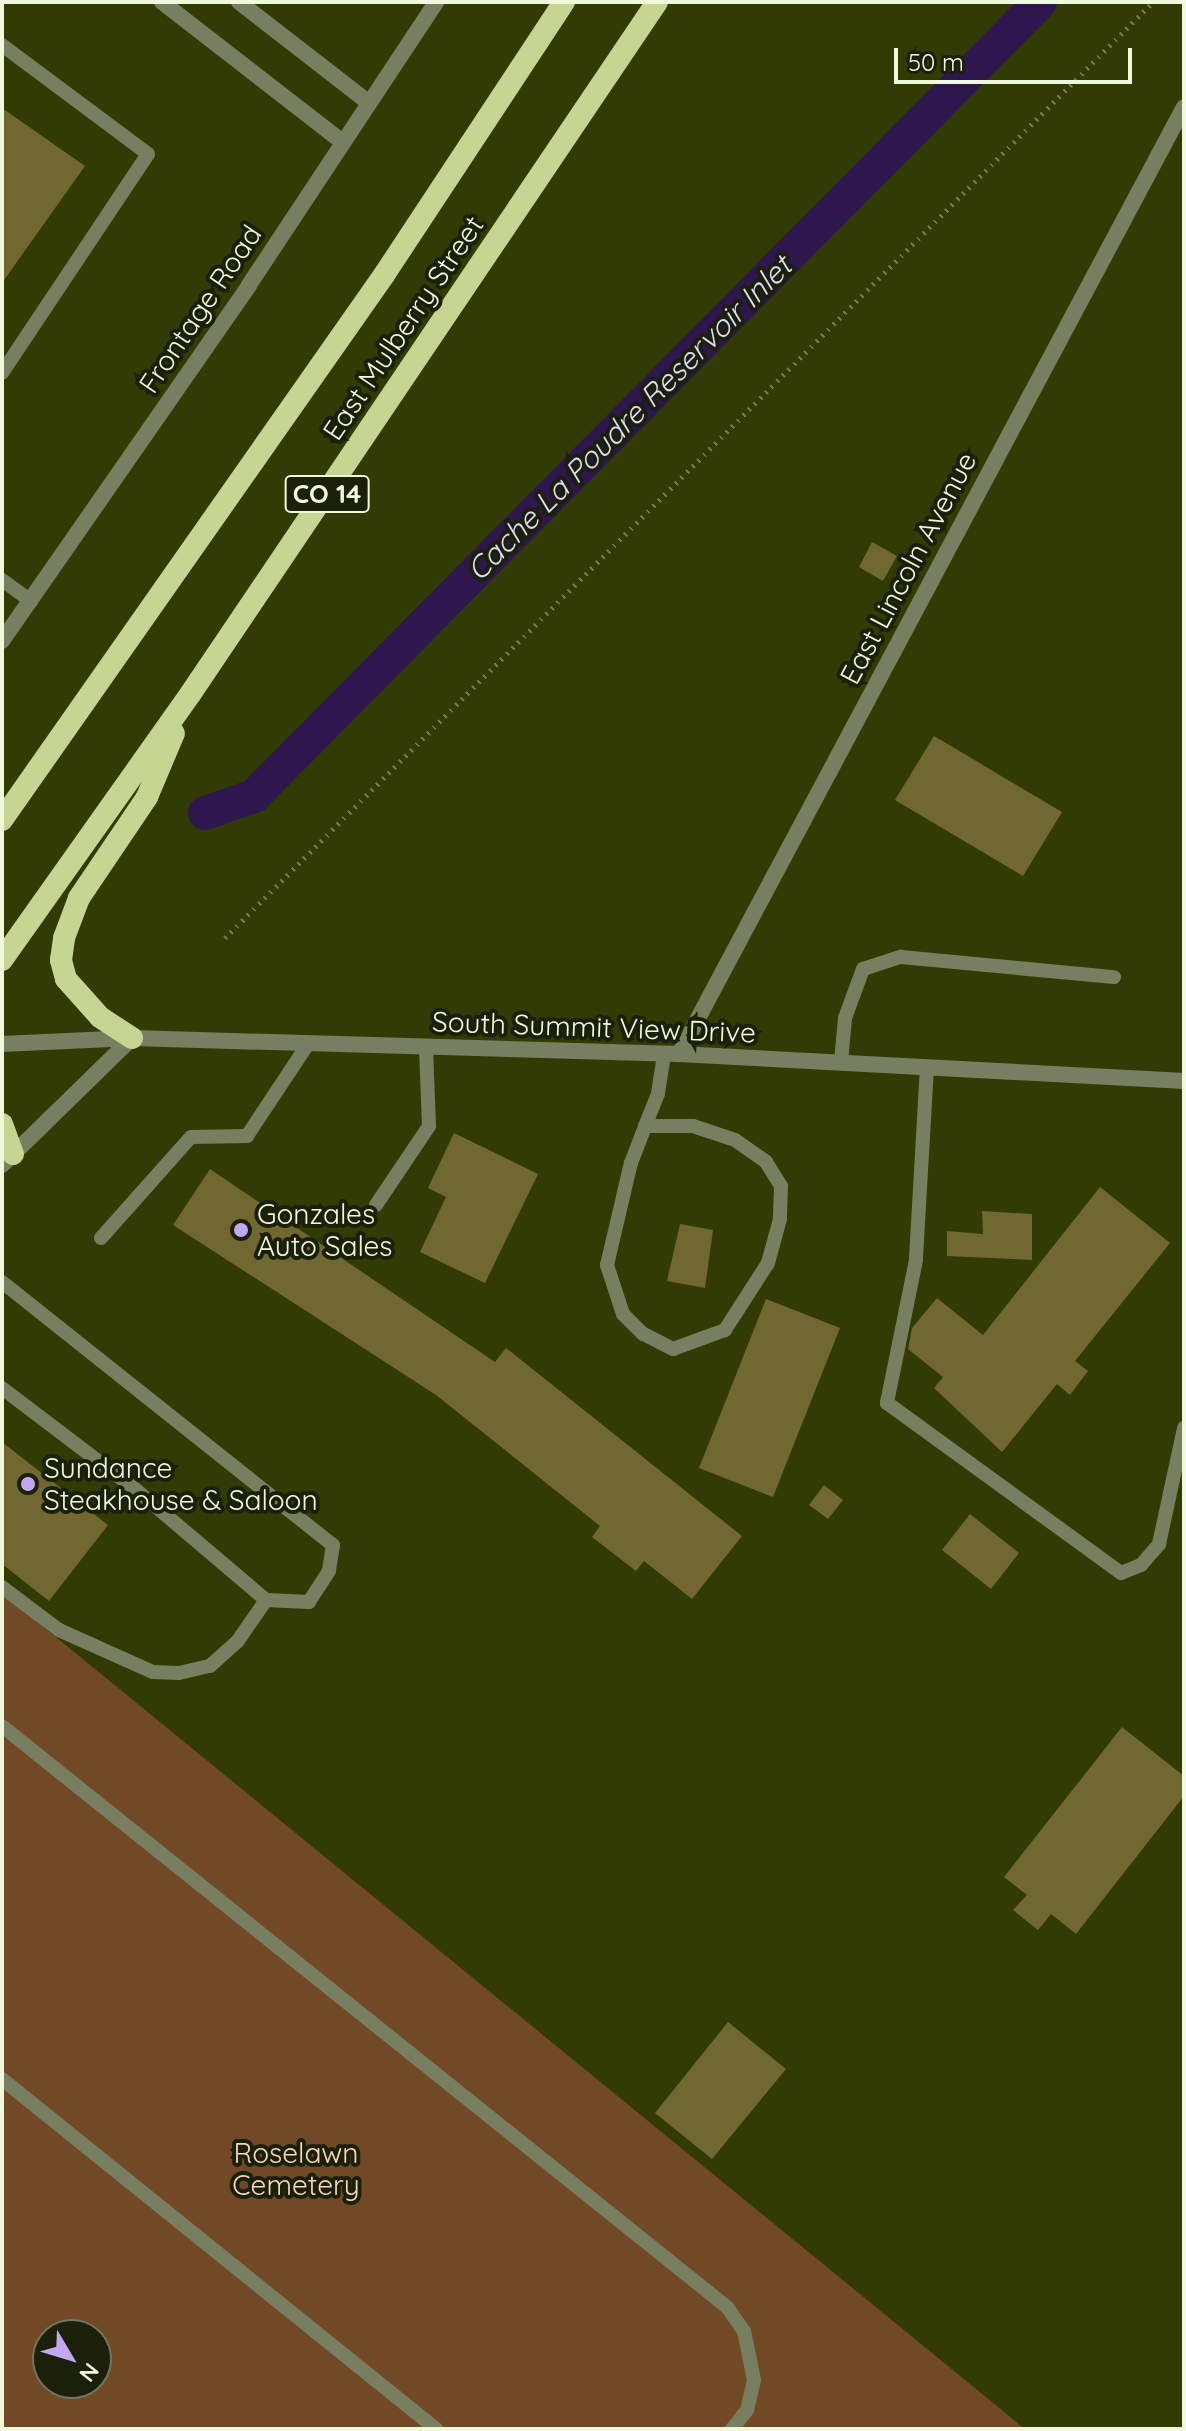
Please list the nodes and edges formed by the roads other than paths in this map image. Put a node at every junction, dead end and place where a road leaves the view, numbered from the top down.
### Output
1 (162, 2) edge
2 (239, 2) edge
3 (436, 2) edge
4 (564, 2) edge
5 (657, 2) edge
6 (664, 2) edge
7 (644, 22) junction
8 (2, 45) edge
9 (368, 102) junction
10 (1184, 107) edge
11 (341, 141) junction
12 (2, 373) edge
13 (2, 580) edge
14 (31, 601) junction
15 (2, 641) edge
16 (191, 693) junction
17 (2, 820) edge
18 (2, 960) edge
19 (1114, 977) dead end
20 (132, 1038) junction
21 (2, 1044) edge
22 (308, 1044) junction
23 (426, 1047) junction
24 (671, 1054) junction
25 (841, 1062) junction
26 (927, 1067) junction
27 (1184, 1081) edge
28 (2, 1124) edge
29 (645, 1126) junction
30 (8, 1159) edge
31 (376, 1205) dead end
32 (101, 1238) dead end
33 (4, 1281) edge
34 (2, 1388) edge
35 (1184, 1428) edge
36 (2, 1587) edge
37 (266, 1600) junction
38 (2, 1726) edge
39 (2, 2079) edge
40 (436, 2429) edge
41 (732, 2429) edge

1 - 11 street
2 - 9 street
3 - 9 street, Frontage Road
4 - 17 highway, East Mulberry Street / CO 14
5 - 7 highway, East Mulberry Street / CO 14
6 - 7 highway
7 - 16 highway, East Mulberry Street / CO 14
8 - 12 lane
9 - 11 street, Frontage Road
10 - 24 street, East Lincoln Avenue
11 - 14 street, Frontage Road
13 - 14 lane
14 - 15 street, Frontage Road
16 - 18 highway, East Mulberry Street / CO 14
16 - 20 highway
19 - 25 lane
20 - 21 street, South Summit View Drive
20 - 22 street, South Summit View Drive
20 - 30 street
22 - 23 street, South Summit View Drive
22 - 32 lane
23 - 24 street, South Summit View Drive
23 - 31 lane
24 - 25 street, South Summit View Drive
24 - 29 lane
25 - 26 street, South Summit View Drive
26 - 27 street, South Summit View Drive
26 - 35 lane
28 - 30 highway
29 - 29 lane
33 - 37 lane
34 - 37 lane
36 - 37 lane
38 - 41 lane
39 - 40 lane

